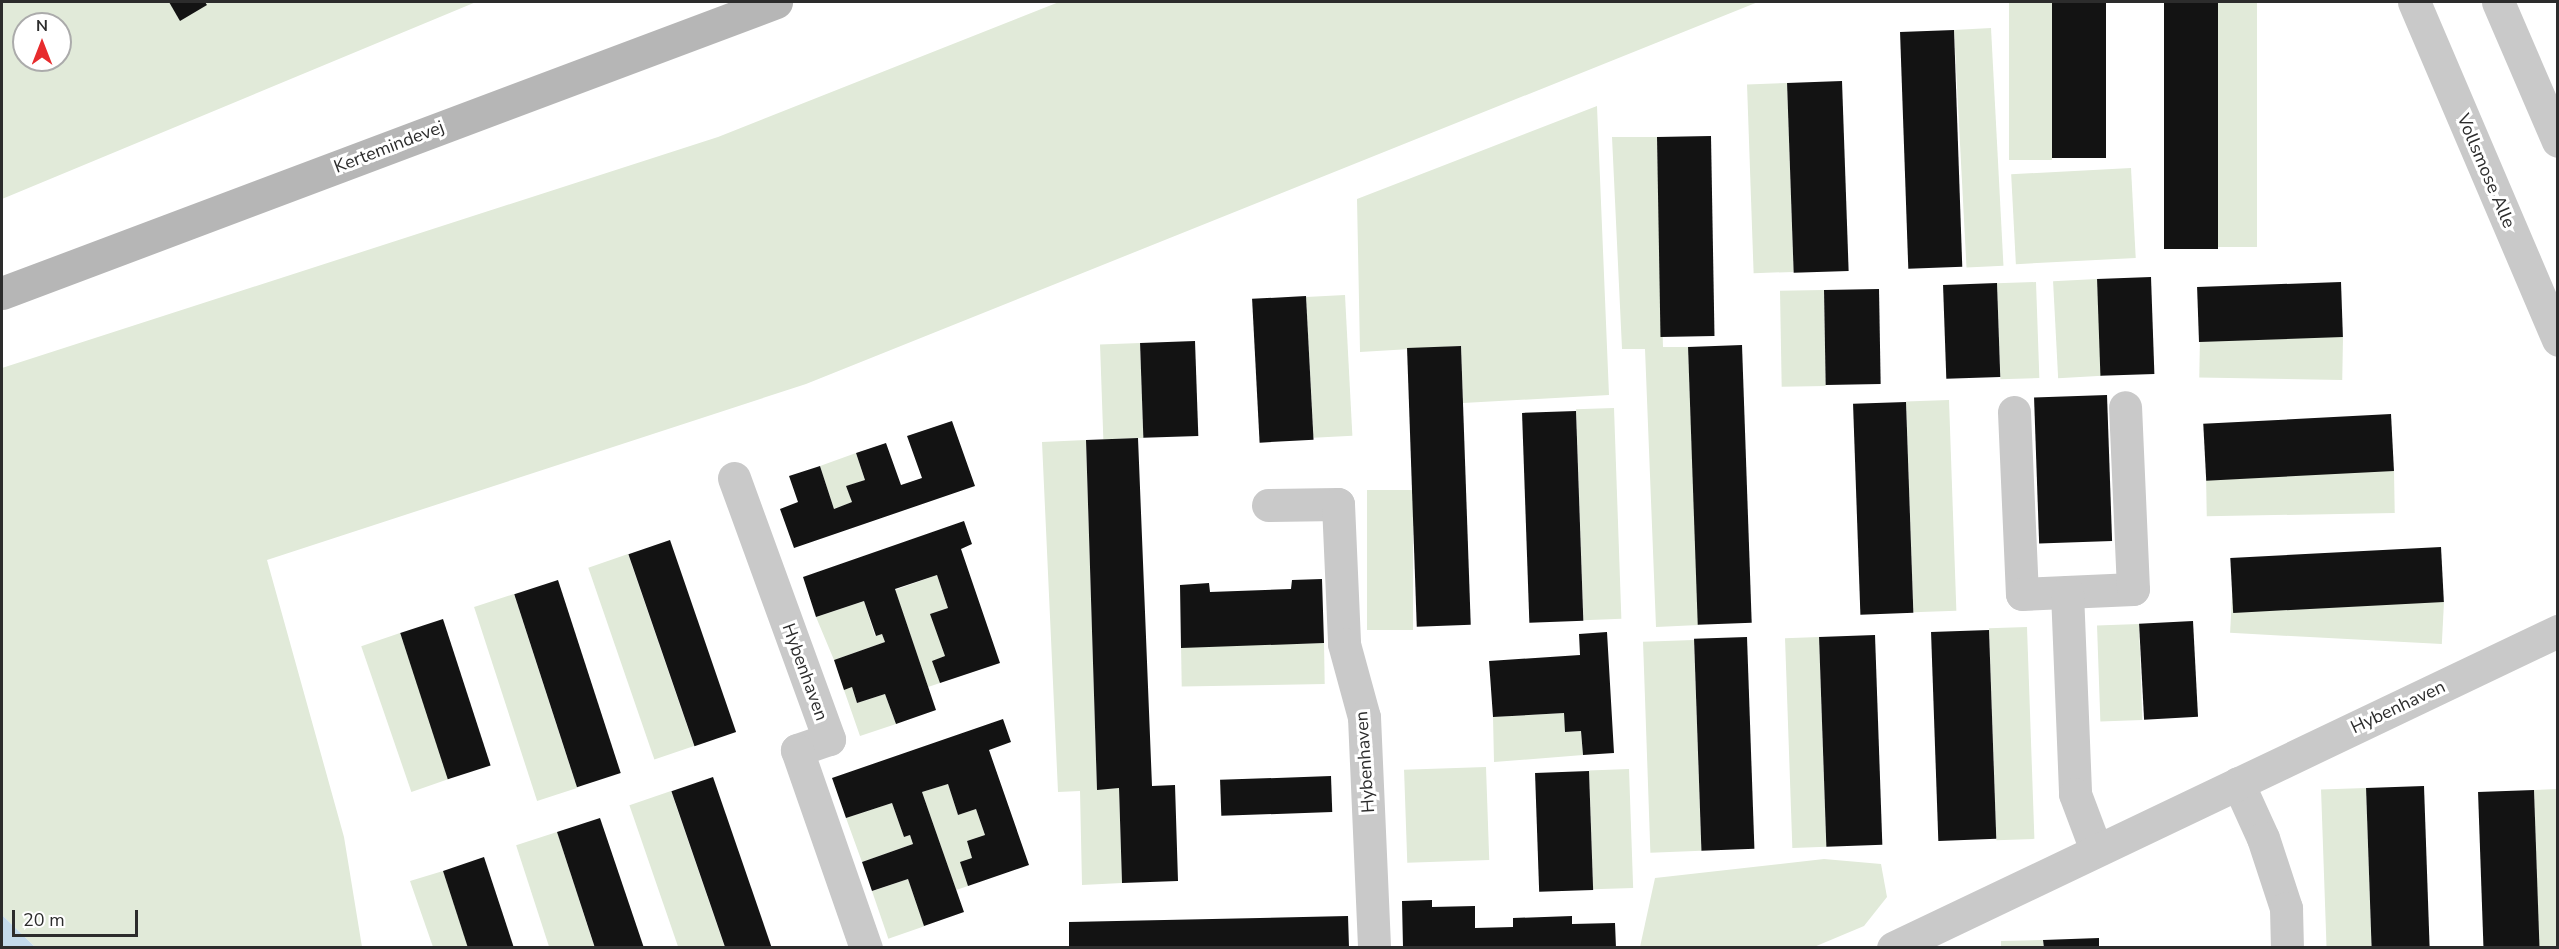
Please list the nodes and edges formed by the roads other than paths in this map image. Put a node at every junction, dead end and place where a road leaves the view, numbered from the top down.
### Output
1 (776, 2) edge
2 (2414, 2) edge
3 (2498, 2) edge
4 (2558, 141) edge
5 (2, 293) edge
6 (2558, 340) edge
7 (2125, 407) dead end
8 (2014, 412) dead end
9 (734, 478) dead end
10 (1268, 505) dead end
11 (2067, 592) junction
12 (2558, 631) edge
13 (2238, 783) junction
14 (2096, 850) junction
15 (866, 948) edge
16 (1374, 948) edge
17 (1893, 948) edge
18 (2287, 948) edge

1 - 5 main road, Kertemindevej
2 - 6 street, Vollsmose Alle
3 - 4 street
7 - 11 street
8 - 11 street
9 - 15 street, Hybenhaven
10 - 16 street, Hybenhaven
11 - 14 street
12 - 13 street, Hybenhaven
13 - 14 street, Hybenhaven
13 - 18 street
14 - 17 street, Hybenhaven

